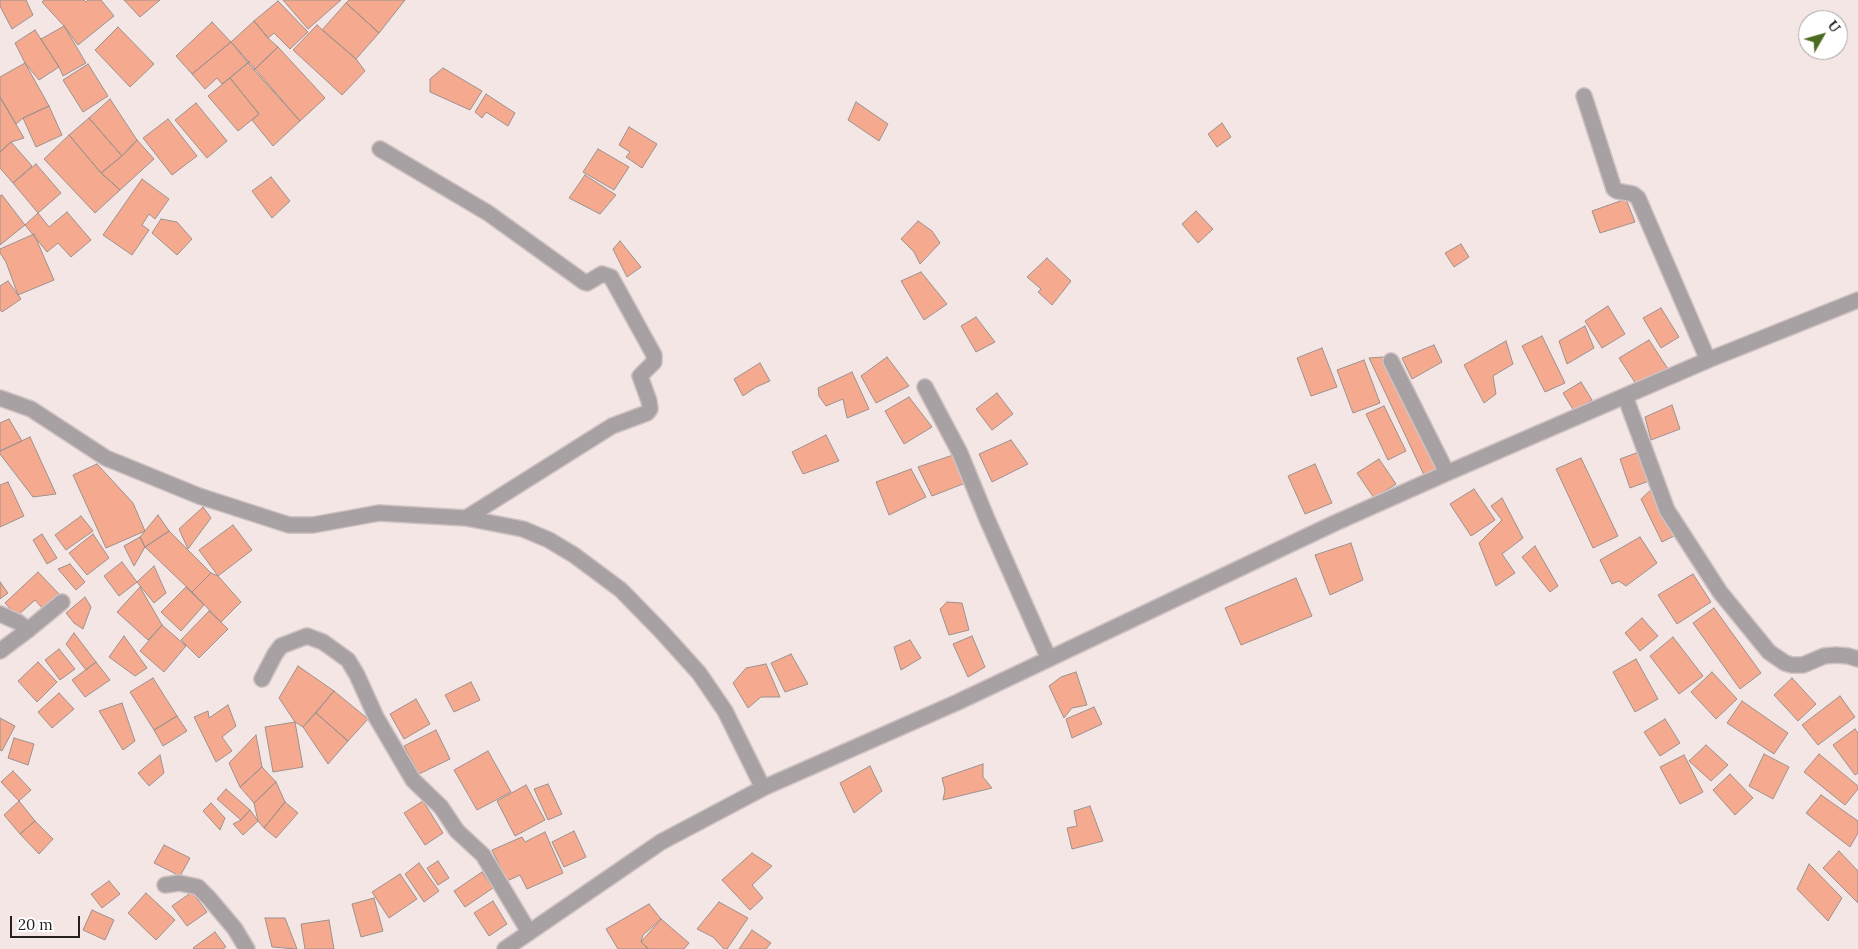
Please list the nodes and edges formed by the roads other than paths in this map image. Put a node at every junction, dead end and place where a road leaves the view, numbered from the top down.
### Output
1 (1584, 96) dead end
2 (380, 149) dead end
3 (1858, 300) edge
4 (1708, 360) junction
5 (1391, 361) dead end
6 (925, 387) dead end
7 (1625, 396) junction
8 (0, 398) edge
9 (1447, 473) junction
10 (466, 518) junction
11 (62, 602) dead end
12 (0, 614) edge
13 (28, 630) junction
14 (0, 652) edge
15 (1049, 659) junction
16 (1858, 659) edge
17 (262, 679) dead end
18 (763, 788) junction
19 (165, 885) dead end
20 (529, 932) junction
21 (248, 949) edge
22 (505, 949) edge

1 - 4 street
2 - 10 street
3 - 4 street
4 - 7 street
5 - 9 street
6 - 15 street
7 - 9 street
7 - 16 street
8 - 10 street
9 - 15 street
10 - 18 street
11 - 13 street
12 - 13 street
13 - 14 street
15 - 18 street
17 - 20 street
18 - 20 street
19 - 21 street
20 - 22 street

